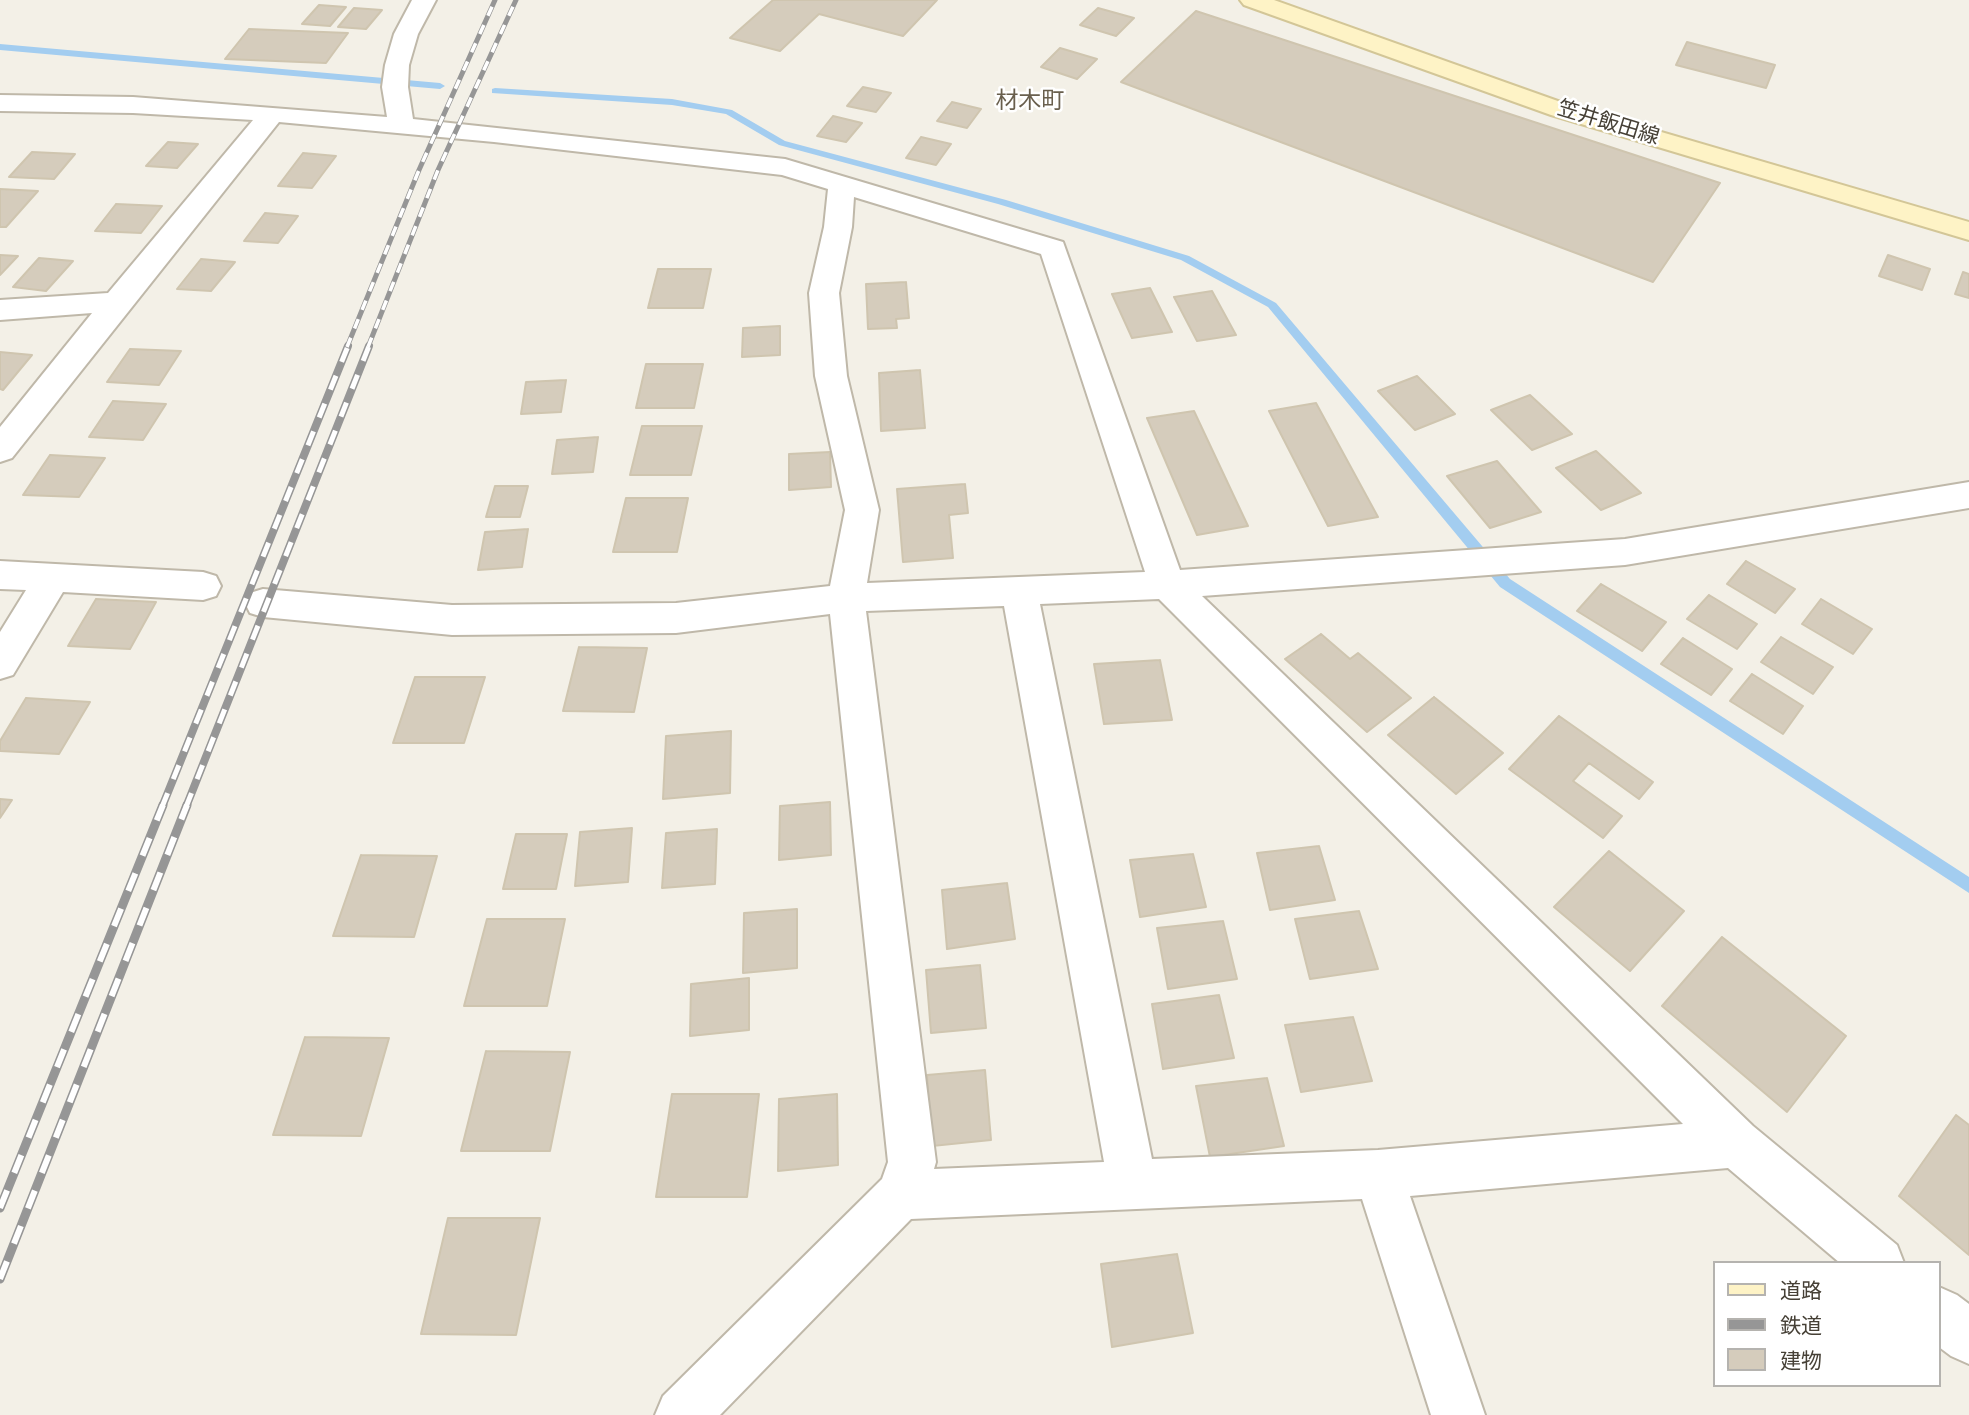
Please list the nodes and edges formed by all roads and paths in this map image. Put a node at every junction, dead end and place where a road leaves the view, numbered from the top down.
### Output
1 (424, 0) edge
2 (1252, 0) edge
3 (0, 103) edge
4 (272, 114) junction
5 (402, 127) junction
6 (842, 183) junction
7 (1969, 231) edge
8 (117, 302) junction
9 (0, 310) edge
10 (0, 450) edge
11 (1969, 495) edge
12 (0, 575) edge
13 (53, 578) junction
14 (1167, 585) junction
15 (202, 586) dead end
16 (1019, 591) junction
17 (846, 598) junction
18 (263, 603) dead end
19 (0, 664) edge
20 (1736, 1143) junction
21 (1378, 1174) junction
22 (1133, 1185) junction
23 (900, 1195) junction
24 (1877, 1261) edge
25 (1941, 1315) edge
26 (1969, 1338) edge
27 (682, 1415) edge
28 (1458, 1415) edge

1 - 5 street
2 - 7 main road, 笠井飯田線
3 - 4 street
4 - 5 street
4 - 8 street
5 - 6 street
6 - 14 street
6 - 17 street
8 - 9 street
8 - 10 street
11 - 14 street
12 - 13 street
13 - 15 street
13 - 19 street
14 - 16 street
14 - 20 street
16 - 17 street
16 - 22 street
17 - 18 street
17 - 23 street
20 - 21 street
20 - 24 street
21 - 22 street
21 - 28 street
22 - 23 street
23 - 27 street
25 - 26 street

